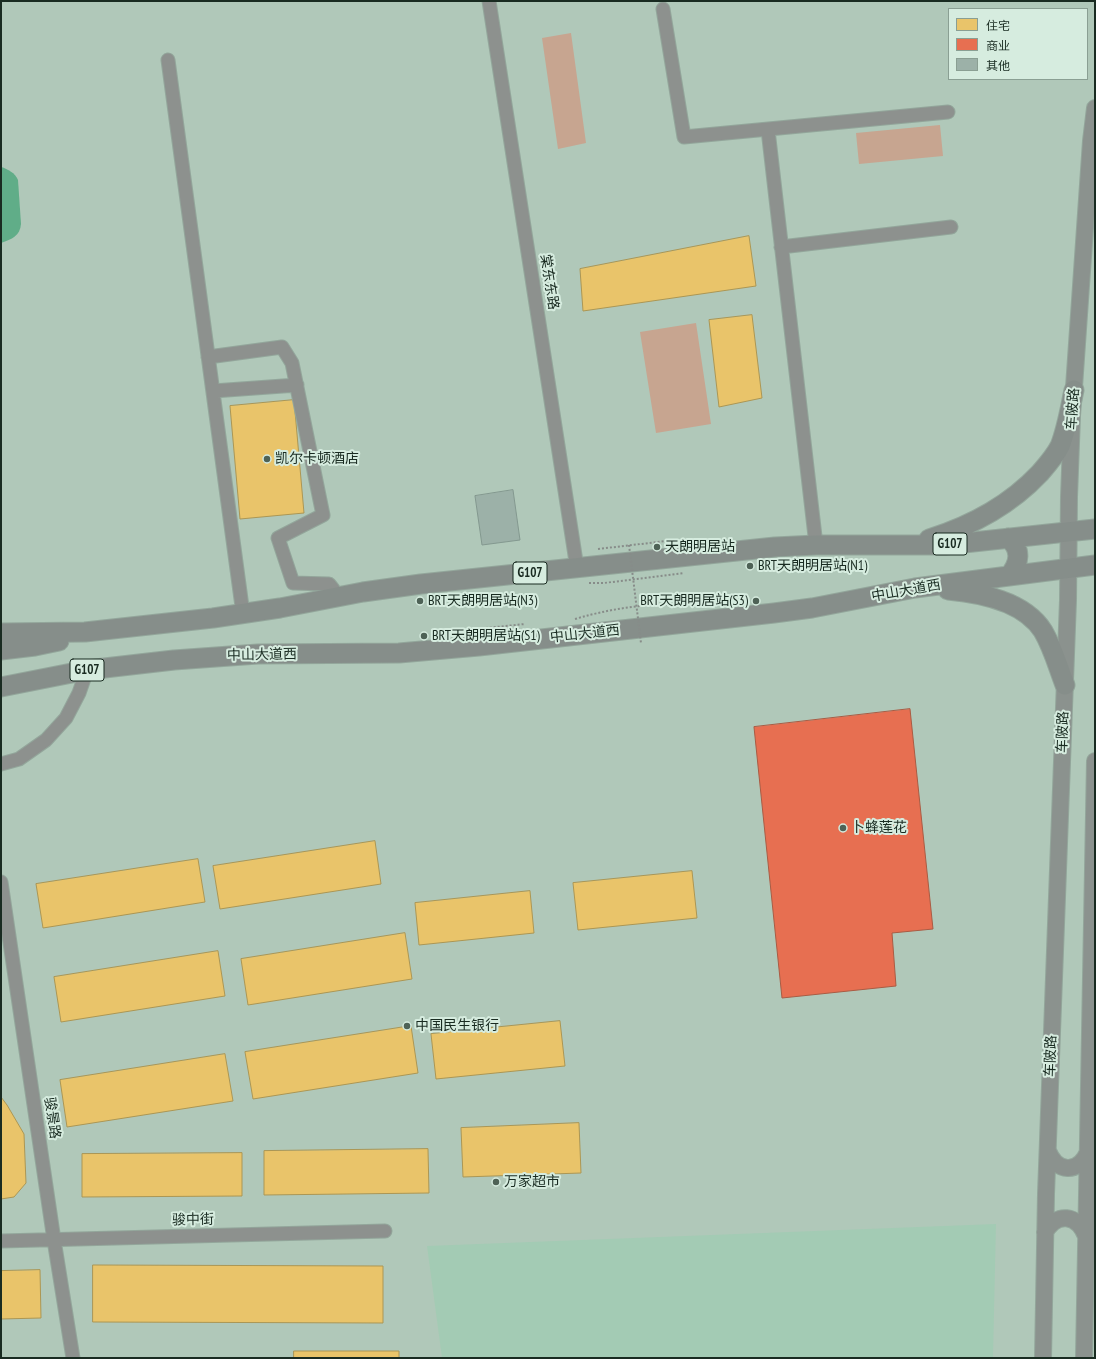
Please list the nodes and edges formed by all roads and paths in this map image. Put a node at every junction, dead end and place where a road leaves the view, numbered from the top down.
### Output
1 (489, 1) edge
2 (663, 10) dead end
3 (168, 60) dead end
4 (1095, 108) edge
5 (948, 112) dead end
6 (768, 130) junction
7 (951, 227) dead end
8 (782, 247) junction
9 (208, 357) junction
10 (297, 385) junction
11 (213, 390) junction
12 (1074, 390) junction
13 (1095, 529) edge
14 (1069, 532) junction
15 (1008, 538) junction
16 (675, 540) dead end
17 (629, 545) junction
18 (816, 545) junction
19 (892, 545) junction
20 (592, 549) dead end
21 (1095, 565) edge
22 (1069, 569) junction
23 (691, 572) dead end
24 (582, 575) junction
25 (1009, 576) junction
26 (915, 588) junction
27 (336, 597) junction
28 (707, 605) dead end
29 (243, 614) junction
30 (595, 618) dead end
31 (526, 624) dead end
32 (85, 632) junction
33 (1, 633) edge
34 (432, 633) dead end
35 (641, 643) dead end
36 (1, 650) edge
37 (87, 670) junction
38 (1065, 685) junction
39 (1, 687) edge
40 (1095, 761) edge
41 (1, 764) edge
42 (1, 882) edge
43 (1048, 1151) junction
44 (1088, 1152) junction
45 (1091, 1201) edge
46 (385, 1231) dead end
47 (1046, 1232) junction
48 (1086, 1236) junction
49 (54, 1240) junction
50 (1, 1241) edge
51 (1095, 1357) edge
52 (74, 1358) edge
53 (1043, 1358) edge
54 (1084, 1358) edge

1 - 24 street, 棠东东路
2 - 6 street
3 - 9 street
4 - 12 main road, 车陂路
5 - 6 street
6 - 8 street
7 - 8 street
8 - 18 street
9 - 10 street
9 - 11 street
10 - 11 street
10 - 27 street
11 - 29 street
12 - 14 main road, 车陂路
12 - 19 highway
13 - 14 highway, G107
14 - 15 highway, G107
14 - 22 main road, 车陂路
15 - 19 highway, G107
15 - 25 highway
16 - 17 path
17 - 20 path
17 - 35 path, bridge
18 - 19 highway, G107
18 - 24 highway, G107
21 - 22 highway, 中山大道西 / G107
22 - 25 highway, 中山大道西 / G107
22 - 38 main road, 车陂路
23 - 24 path
24 - 27 highway, G107
25 - 26 highway, 中山大道西 / G107
26 - 37 highway, 中山大道西 / G107
26 - 38 highway
27 - 29 highway, G107
28 - 30 path
29 - 32 highway, G107
31 - 34 path
32 - 33 highway, G107
32 - 36 highway
37 - 39 highway, 中山大道西 / G107
37 - 41 street
38 - 43 main road, 车陂路
40 - 44 main road
42 - 49 street, 骏景路
43 - 44 main road
43 - 47 main road, 车陂路
44 - 45 main road
45 - 48 main road
46 - 49 street, 骏中街
47 - 48 main road
47 - 53 main road, 车陂路
48 - 54 main road
49 - 50 street, 骏中街
49 - 52 street, 骏景路
51 - 54 street

